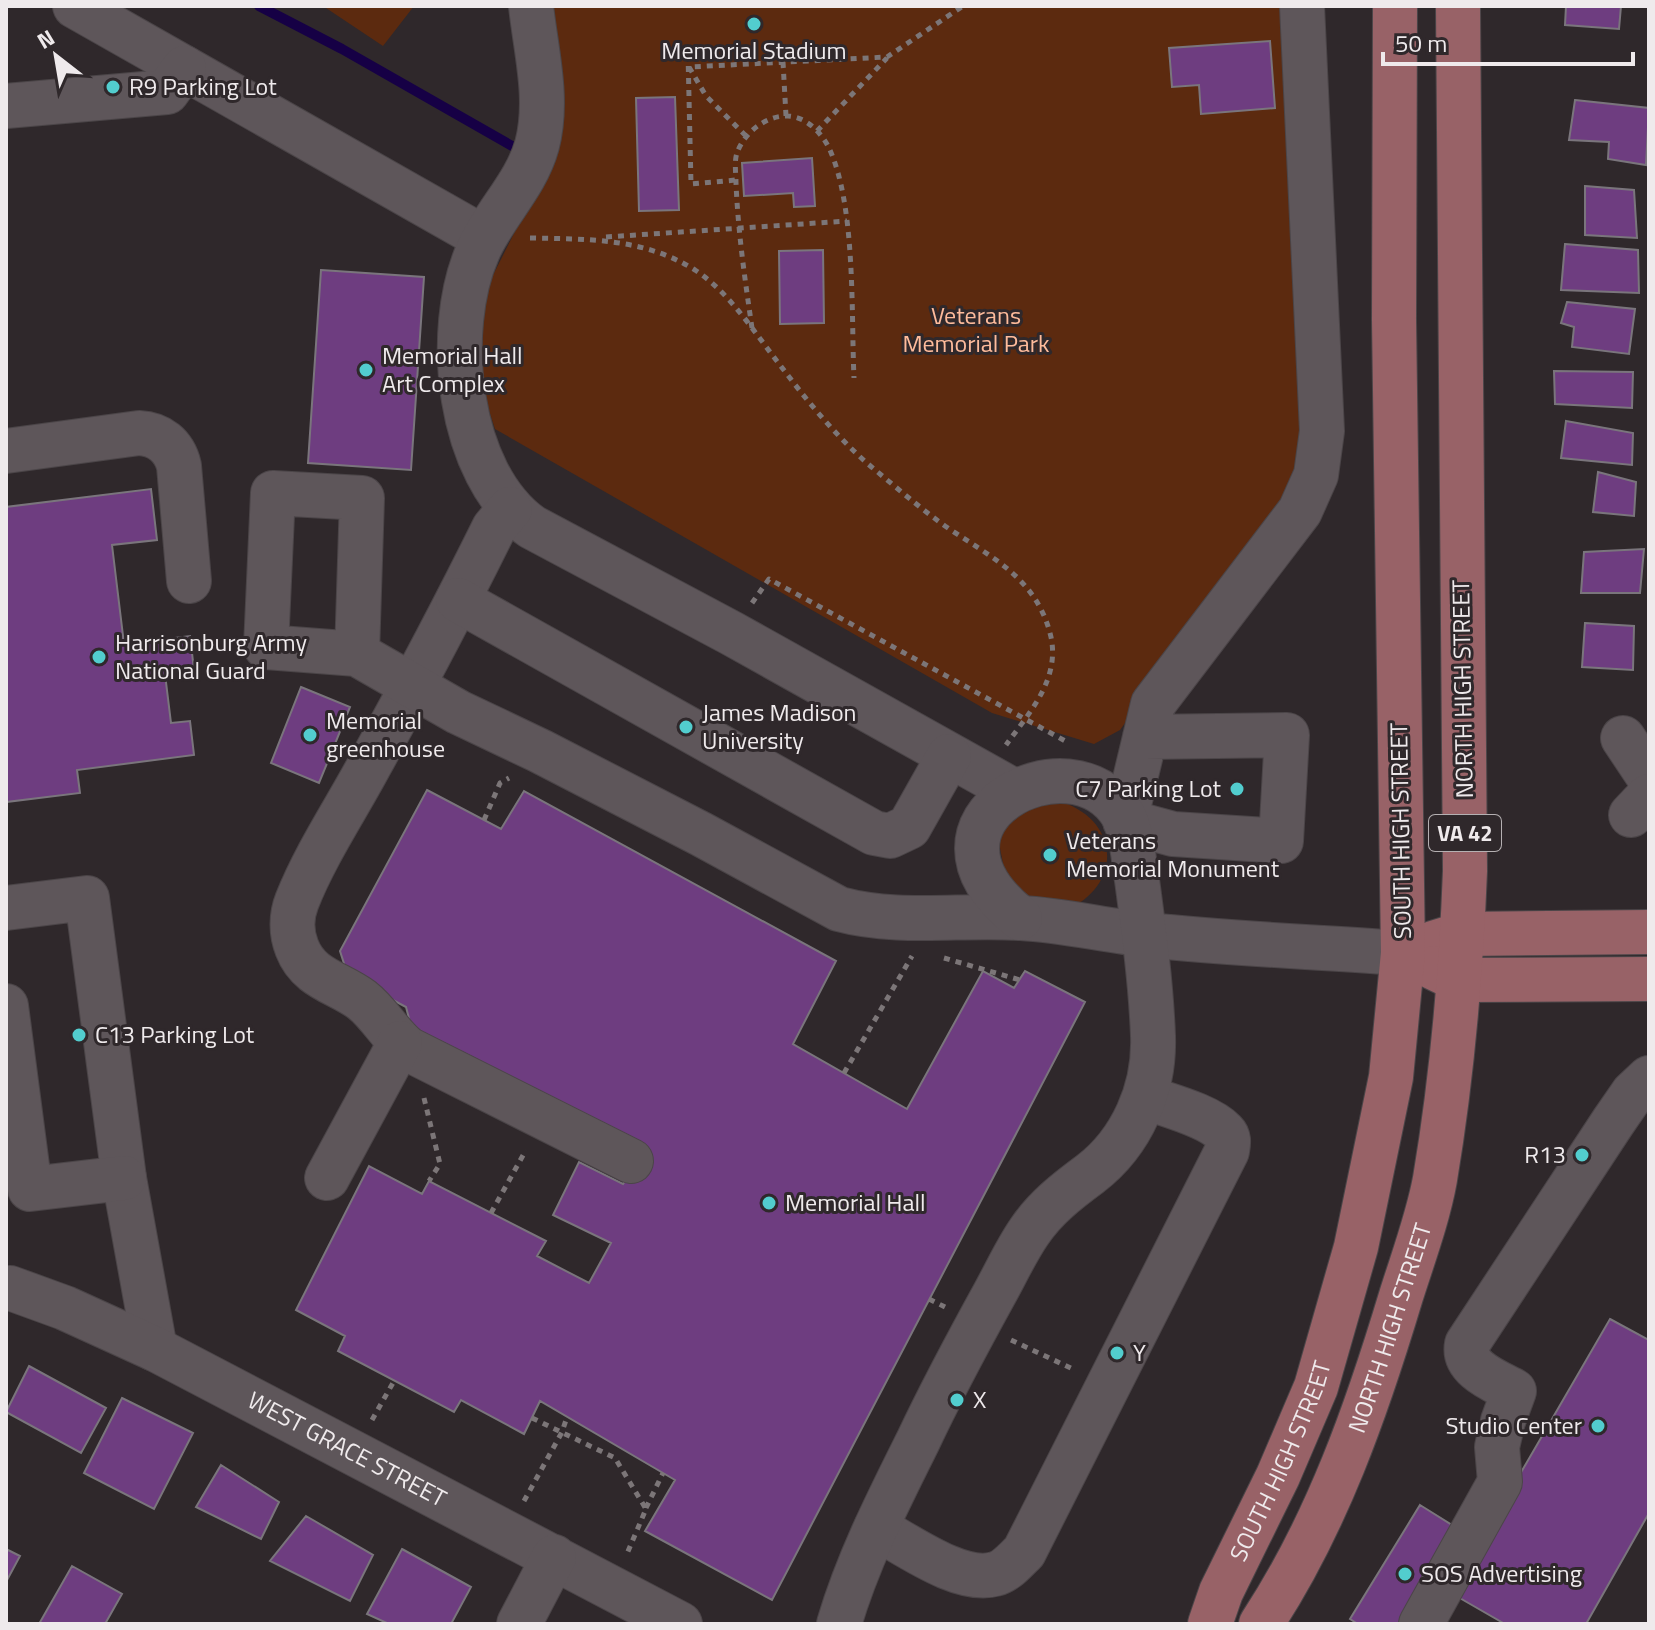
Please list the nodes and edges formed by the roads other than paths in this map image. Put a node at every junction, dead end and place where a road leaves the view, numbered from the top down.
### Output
1 (75, 6) edge
2 (531, 6) edge
3 (1302, 6) edge
4 (1395, 6) edge
5 (1458, 6) edge
6 (184, 68) junction
7 (6, 106) edge
8 (484, 238) junction
9 (6, 451) edge
10 (510, 509) junction
11 (189, 581) dead end
12 (458, 600) junction
13 (357, 654) dead end
14 (412, 688) junction
15 (1145, 737) junction
16 (1623, 738) dead end
17 (982, 774) junction
18 (1643, 796) edge
19 (1125, 821) junction
20 (6, 908) edge
21 (1020, 918) junction
22 (1649, 932) edge
23 (1462, 934) junction
24 (1145, 935) junction
25 (1403, 953) junction
26 (1649, 979) edge
27 (1459, 980) junction
28 (6, 1006) edge
29 (400, 1043) junction
30 (1649, 1078) edge
31 (1145, 1097) junction
32 (631, 1161) dead end
33 (124, 1178) junction
34 (327, 1178) dead end
35 (7, 1287) edge
36 (155, 1349) junction
37 (876, 1528) junction
38 (554, 1557) junction
39 (519, 1624) edge
40 (680, 1624) edge
41 (839, 1624) edge
42 (1210, 1624) edge
43 (1261, 1624) edge
44 (1421, 1624) edge

1 - 6 street
2 - 8 street
3 - 15 street
4 - 25 main road, SOUTH HIGH STREET / VA 42
5 - 23 main road, NORTH HIGH STREET / VA 42
6 - 7 street
6 - 8 street
8 - 10 street
9 - 11 street
10 - 12 street
10 - 17 street
12 - 14 street
12 - 17 street
13 - 14 street
14 - 21 street
14 - 29 street
15 - 19 street
15 - 19 street
16 - 18 street
17 - 19 street
17 - 21 street
19 - 24 street
20 - 33 street
21 - 24 street
22 - 23 main road
23 - 25 main road
23 - 27 main road, NORTH HIGH STREET / VA 42
24 - 25 street
24 - 31 street
25 - 27 main road
25 - 42 main road, SOUTH HIGH STREET / VA 42
26 - 27 main road
27 - 43 main road, NORTH HIGH STREET / VA 42
28 - 33 street
29 - 32 street
29 - 34 street
30 - 44 street
31 - 37 street
31 - 37 street
33 - 36 street
35 - 36 street, WEST GRACE STREET
36 - 38 street, WEST GRACE STREET
37 - 41 street
38 - 39 street
38 - 40 street, WEST GRACE STREET

